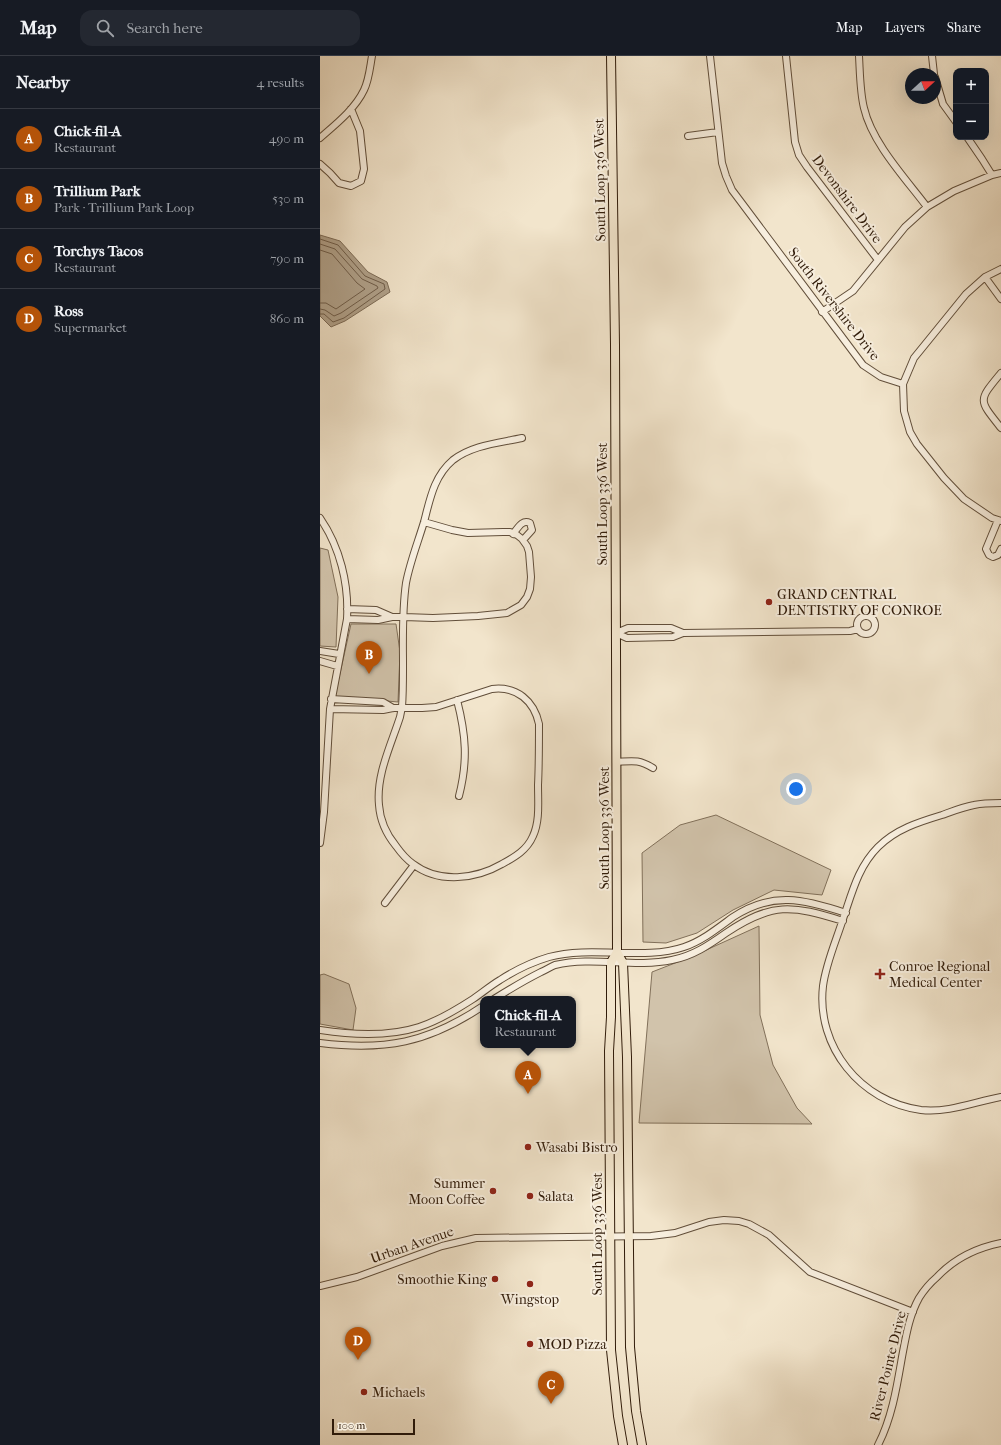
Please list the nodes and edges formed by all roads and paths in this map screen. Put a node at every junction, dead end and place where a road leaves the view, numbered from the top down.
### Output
1 (372, 56) edge
2 (611, 56) edge
3 (710, 56) edge
4 (786, 56) edge
5 (859, 56) edge
6 (932, 56) edge
7 (933, 68) edge
8 (941, 97) edge
9 (351, 109) junction
10 (953, 118) edge
11 (718, 132) junction
12 (688, 136) dead end
13 (320, 138) edge
14 (969, 140) edge
15 (320, 164) edge
16 (1001, 173) edge
17 (992, 176) junction
18 (927, 207) junction
19 (878, 260) junction
20 (1001, 269) edge
21 (985, 277) junction
22 (1001, 299) edge
23 (822, 312) junction
24 (1001, 373) edge
25 (903, 384) junction
26 (1001, 428) edge
27 (522, 438) dead end
28 (320, 518) edge
29 (1000, 521) edge
30 (424, 522) junction
31 (513, 534) junction
32 (523, 540) junction
33 (1001, 549) edge
34 (347, 608) junction
35 (392, 617) junction
36 (404, 618) junction
37 (347, 619) junction
38 (858, 629) dead end
39 (616, 633) junction
40 (683, 633) junction
41 (320, 651) edge
42 (339, 654) junction
43 (320, 661) edge
44 (337, 666) junction
45 (331, 699) junction
46 (457, 700) junction
47 (402, 707) junction
48 (393, 708) junction
49 (330, 709) junction
50 (616, 762) junction
51 (653, 768) dead end
52 (459, 796) dead end
53 (1001, 803) edge
54 (320, 843) edge
55 (414, 865) junction
56 (385, 903) dead end
57 (846, 913) junction
58 (843, 921) junction
59 (699, 940) junction
60 (703, 949) junction
61 (617, 952) junction
62 (611, 962) junction
63 (623, 963) junction
64 (498, 996) edge
65 (480, 1008) edge
66 (320, 1030) edge
67 (320, 1043) edge
68 (1001, 1098) edge
69 (610, 1236) junction
70 (628, 1236) junction
71 (1001, 1243) edge
72 (320, 1286) edge
73 (913, 1312) junction
74 (623, 1445) edge
75 (642, 1445) edge
76 (878, 1445) edge

1 - 9 street
2 - 39 main road, South Loop 336 West
3 - 11 street, South Rivershire Drive
4 - 19 street, Devonshire Drive
5 - 18 street
6 - 7 street
8 - 10 street
9 - 13 street
9 - 15 street
11 - 12 street
11 - 23 street, South Rivershire Drive
14 - 17 street
16 - 17 street
17 - 18 street
18 - 19 street
19 - 23 street
20 - 21 street
21 - 22 street
21 - 25 street
23 - 25 street, South Rivershire Drive
24 - 26 street
25 - 29 street
27 - 30 street
28 - 34 street
29 - 33 street
30 - 31 street
30 - 36 street
31 - 32 street
31 - 32 street
32 - 36 street
34 - 35 street
34 - 37 street
35 - 36 street
35 - 37 street
36 - 47 street
37 - 42 street
38 - 40 street
39 - 40 street
39 - 40 street
39 - 50 main road, South Loop 336 West
41 - 42 street
42 - 44 street
43 - 44 street
44 - 45 street
45 - 48 street
45 - 49 street
46 - 47 street
46 - 52 street
46 - 55 street
47 - 48 street
47 - 55 street
48 - 49 street
49 - 54 street
50 - 51 street
50 - 61 main road, South Loop 336 West
53 - 57 street
55 - 56 street
57 - 58 street
57 - 59 street
58 - 60 street
58 - 68 street
59 - 60 street
59 - 61 street
60 - 63 street
61 - 62 main road
61 - 63 main road, South Loop 336 West
61 - 66 street
62 - 63 street
62 - 64 street
62 - 69 main road, South Loop 336 West
63 - 70 main road, South Loop 336 West
65 - 67 street
69 - 70 street, Urban Avenue
69 - 72 street, Urban Avenue
69 - 74 main road, South Loop 336 West
70 - 73 street, Urban Avenue
70 - 75 main road, South Loop 336 West
71 - 73 street, River Pointe Drive
73 - 76 street, River Pointe Drive

